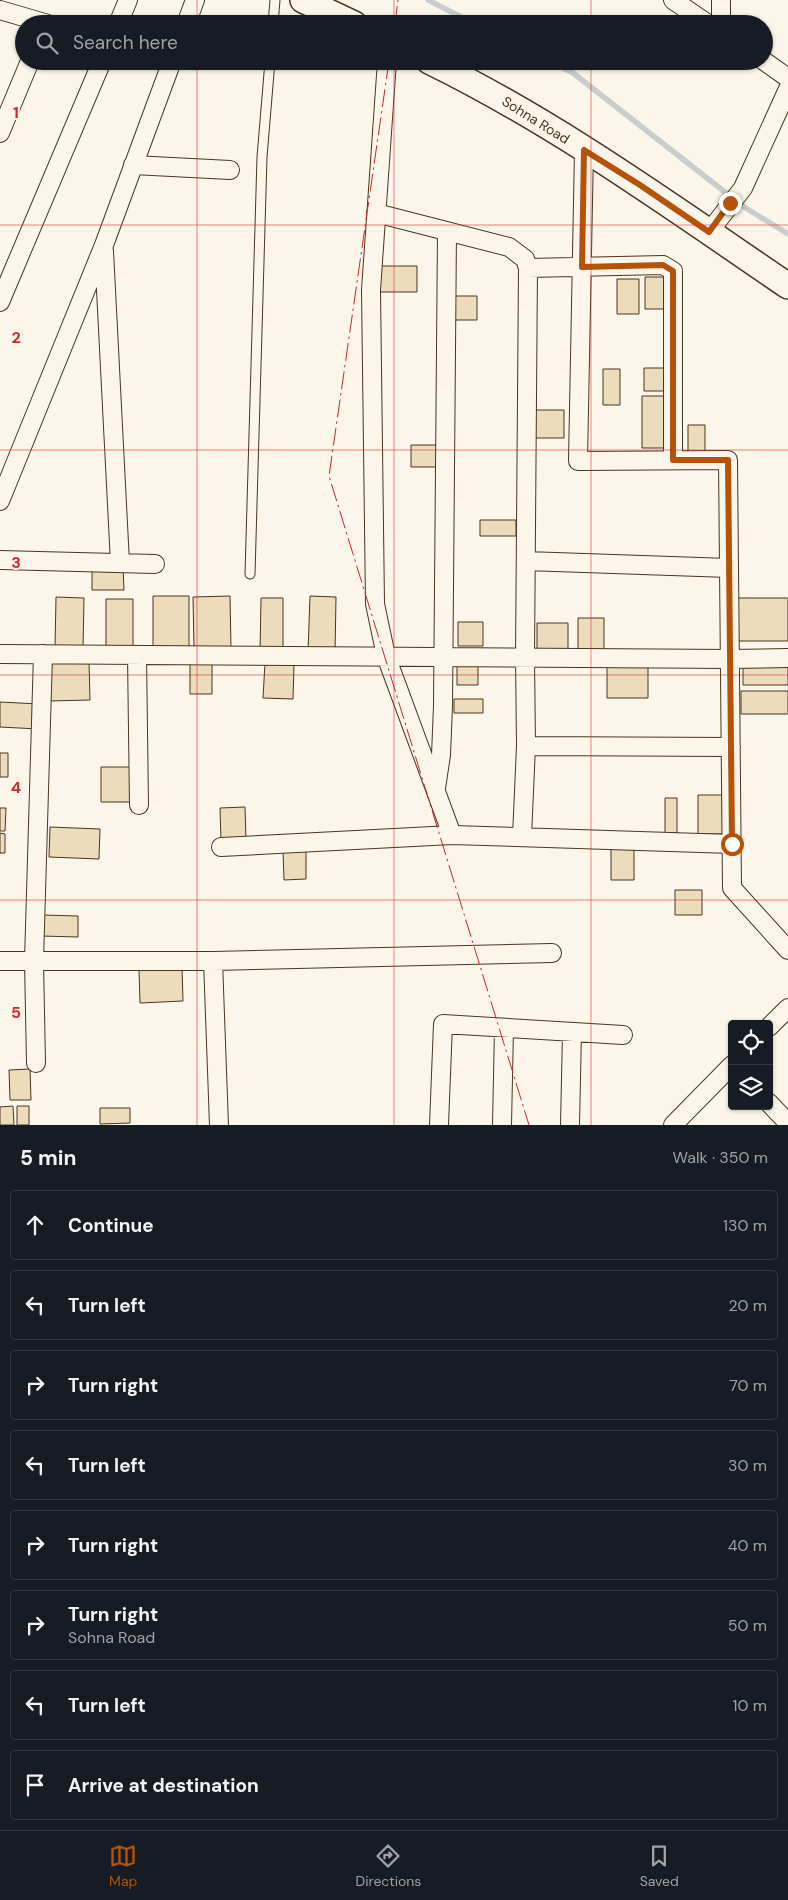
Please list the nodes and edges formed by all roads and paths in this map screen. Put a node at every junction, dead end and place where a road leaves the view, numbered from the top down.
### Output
1 (128, 0) edge
2 (195, 0) edge
3 (275, 0) edge
4 (303, 0) edge
5 (673, 0) edge
6 (721, 0) edge
7 (0, 10) edge
8 (17, 15) edge
9 (122, 15) edge
10 (189, 15) edge
11 (274, 15) edge
12 (335, 15) edge
13 (695, 15) edge
14 (721, 15) edge
15 (773, 67) edge
16 (26, 70) edge
17 (98, 70) edge
18 (169, 70) edge
19 (269, 70) edge
20 (386, 70) edge
21 (447, 70) edge
22 (788, 78) edge
23 (788, 89) edge
24 (0, 133) edge
25 (584, 150) junction
26 (134, 165) junction
27 (230, 170) dead end
28 (376, 213) junction
29 (446, 231) junction
30 (709, 232) junction
31 (104, 245) junction
32 (582, 267) junction
33 (528, 268) junction
34 (788, 286) edge
35 (0, 302) edge
36 (673, 460) junction
37 (0, 502) edge
38 (0, 560) edge
39 (526, 561) junction
40 (120, 563) junction
41 (155, 564) dead end
42 (729, 568) junction
43 (250, 574) dead end
44 (0, 654) edge
45 (43, 654) junction
46 (137, 654) junction
47 (386, 656) junction
48 (443, 657) junction
49 (525, 657) junction
50 (788, 658) edge
51 (730, 659) junction
52 (526, 746) junction
53 (731, 747) junction
54 (436, 789) junction
55 (139, 805) dead end
56 (452, 834) junction
57 (522, 837) junction
58 (732, 844) junction
59 (221, 847) dead end
60 (788, 950) edge
61 (552, 953) dead end
62 (0, 960) edge
63 (34, 961) junction
64 (214, 961) junction
65 (788, 1008) edge
66 (773, 1023) edge
67 (504, 1028) junction
68 (572, 1032) junction
69 (623, 1035) dead end
70 (36, 1063) dead end
71 (728, 1069) edge
72 (773, 1107) edge
73 (788, 1123) edge
74 (219, 1125) edge
75 (439, 1125) edge
76 (502, 1125) edge
77 (570, 1125) edge
78 (673, 1125) edge

1 - 9 street
2 - 10 street
3 - 11 lane
4 - 12 main road
5 - 13 street
6 - 14 street
7 - 8 street
15 - 22 street
16 - 24 street
17 - 35 street
18 - 26 street
19 - 43 lane
20 - 28 street
21 - 25 main road, Sohna Road
23 - 30 street
25 - 30 main road, Sohna Road
25 - 32 street
26 - 27 street
26 - 31 street
28 - 29 street
28 - 47 street
29 - 33 street
29 - 48 street
30 - 34 main road, Sohna Road
31 - 37 street
31 - 40 street
32 - 33 street
32 - 36 street
32 - 36 street
33 - 39 street
36 - 42 street
38 - 40 street
39 - 42 street
39 - 49 street
40 - 41 street
42 - 51 street
44 - 45 street
45 - 46 street
45 - 63 street
46 - 47 street
46 - 55 street
47 - 48 street
47 - 54 street
48 - 49 street
48 - 54 street
49 - 51 street
49 - 52 street
50 - 51 street
51 - 53 street
52 - 53 street
52 - 57 street
53 - 58 street
54 - 56 street
56 - 57 street
56 - 59 street
57 - 58 street
58 - 60 street
61 - 64 street
62 - 63 street
63 - 64 street
63 - 70 street
64 - 74 street
65 - 66 street
67 - 68 street
67 - 75 street
67 - 76 street
68 - 69 street
68 - 77 street
71 - 78 street
72 - 73 street

